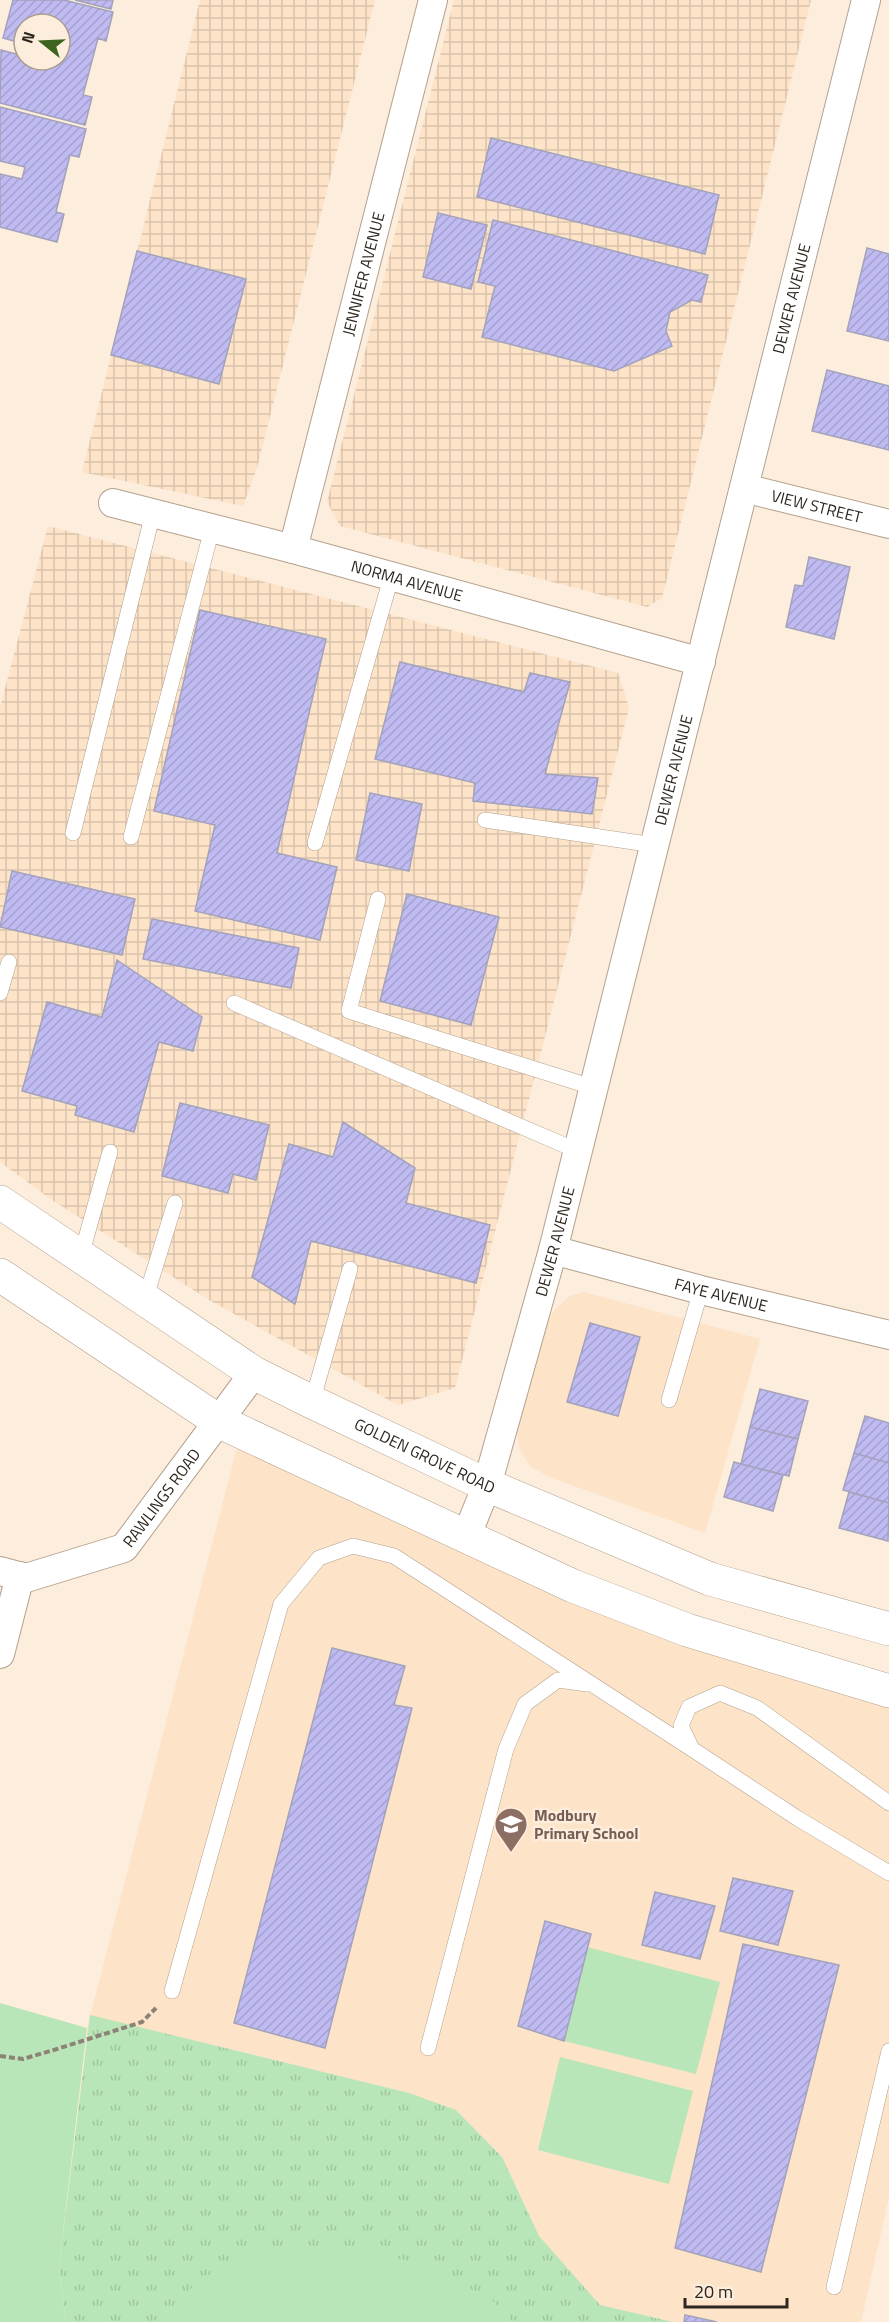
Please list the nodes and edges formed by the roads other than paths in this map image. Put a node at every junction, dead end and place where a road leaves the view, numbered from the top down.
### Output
1 (433, 0) edge
2 (866, 0) edge
3 (744, 488) junction
4 (113, 503) dead end
5 (153, 513) junction
6 (889, 524) edge
7 (212, 529) junction
8 (293, 549) junction
9 (391, 578) junction
10 (701, 662) junction
11 (485, 820) dead end
12 (73, 833) dead end
13 (131, 837) dead end
14 (315, 843) dead end
15 (654, 844) junction
16 (378, 898) dead end
17 (9, 962) dead end
18 (0, 993) edge
19 (234, 1003) dead end
20 (592, 1087) junction
21 (578, 1151) junction
22 (110, 1152) dead end
23 (0, 1202) edge
24 (175, 1203) dead end
25 (553, 1250) junction
26 (81, 1256) junction
27 (350, 1269) dead end
28 (0, 1275) edge
29 (701, 1290) junction
30 (145, 1300) junction
31 (889, 1335) edge
32 (255, 1373) junction
33 (669, 1400) dead end
34 (312, 1402) junction
35 (220, 1422) junction
36 (487, 1485) junction
37 (466, 1537) junction
38 (10, 1574) edge
39 (889, 1629) edge
40 (0, 1654) edge
41 (592, 1685) junction
42 (889, 1691) edge
43 (692, 1749) junction
44 (889, 1803) edge
45 (889, 1874) edge
46 (172, 1991) road end
47 (428, 2048) dead end
48 (889, 2051) edge
49 (834, 2287) dead end

1 - 8 street, JENNIFER AVENUE
2 - 3 street, DEWER AVENUE
3 - 6 street, VIEW STREET
3 - 10 street, DEWER AVENUE
4 - 5 street, NORMA AVENUE
5 - 7 street, NORMA AVENUE
5 - 12 lane
7 - 8 street, NORMA AVENUE
7 - 13 lane
8 - 9 street, NORMA AVENUE
9 - 10 street, NORMA AVENUE
9 - 14 lane
10 - 15 street, DEWER AVENUE
11 - 15 lane
15 - 20 street, DEWER AVENUE
16 - 20 lane
17 - 18 lane
19 - 21 lane
20 - 21 street, DEWER AVENUE
21 - 25 street, DEWER AVENUE
22 - 26 lane
23 - 26 main road, GOLDEN GROVE ROAD
24 - 30 lane
25 - 29 street, FAYE AVENUE
25 - 36 street, DEWER AVENUE
26 - 30 main road, GOLDEN GROVE ROAD
27 - 34 lane
28 - 35 main road
29 - 31 street, FAYE AVENUE
29 - 33 lane
30 - 32 main road, GOLDEN GROVE ROAD
32 - 34 main road, GOLDEN GROVE ROAD
32 - 35 street, RAWLINGS ROAD
34 - 36 main road, GOLDEN GROVE ROAD
35 - 37 main road
35 - 38 street, RAWLINGS ROAD
36 - 37 street, DEWER AVENUE
36 - 39 main road, GOLDEN GROVE ROAD
37 - 42 main road
38 - 40 street
41 - 43 lane
41 - 46 lane
41 - 47 lane
43 - 44 lane
43 - 45 lane
48 - 49 lane

